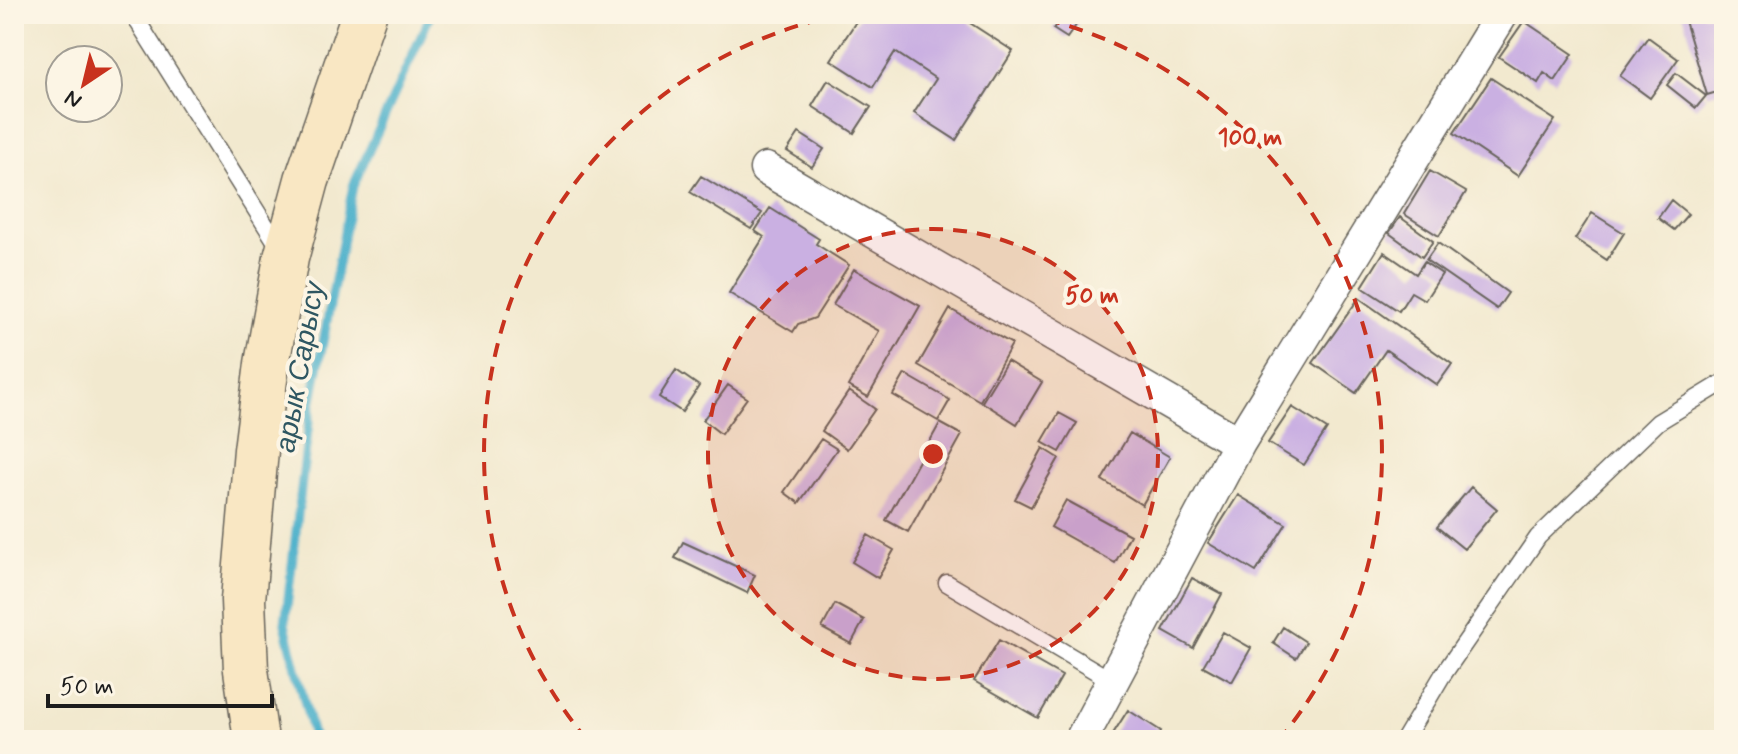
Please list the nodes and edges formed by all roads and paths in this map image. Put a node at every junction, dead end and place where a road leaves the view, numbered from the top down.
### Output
1 (133, 14) edge
2 (364, 14) edge
3 (1502, 14) edge
4 (766, 169) dead end
5 (286, 258) junction
6 (1724, 382) edge
7 (1239, 443) junction
8 (947, 583) dead end
9 (1114, 682) junction
10 (256, 740) edge
11 (1081, 740) edge
12 (1404, 740) edge

1 - 5 lane
2 - 5 main road
3 - 7 street
4 - 7 street
5 - 10 main road
6 - 12 lane
7 - 9 street
8 - 9 lane
9 - 11 street

